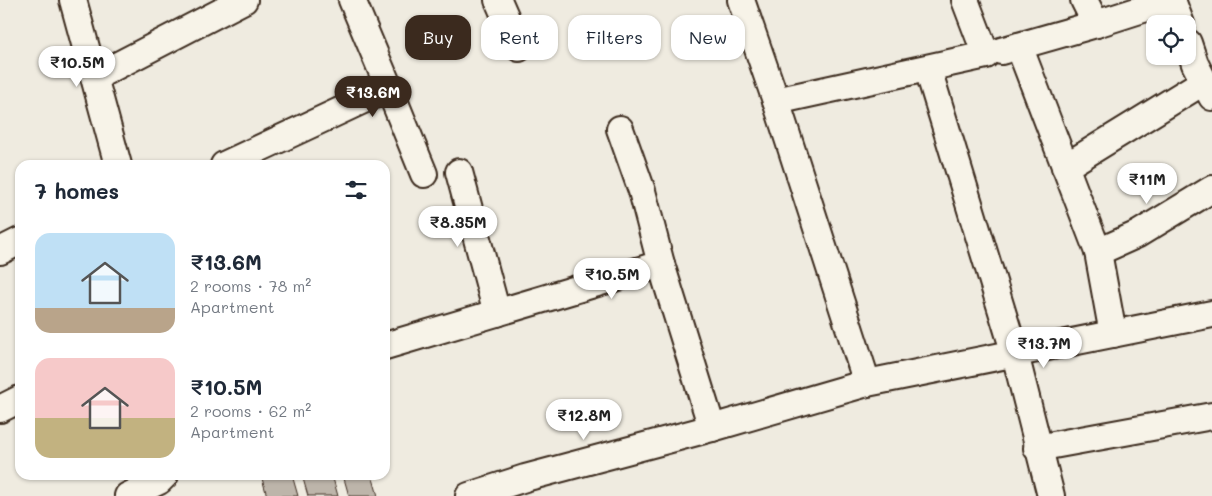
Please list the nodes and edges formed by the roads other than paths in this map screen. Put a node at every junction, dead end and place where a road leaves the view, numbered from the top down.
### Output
1 (73, 0) edge
2 (244, 0) edge
3 (352, 0) edge
4 (498, 0) edge
5 (965, 0) edge
6 (1084, 0) edge
7 (1172, 0) edge
8 (745, 10) edge
9 (505, 15) edge
10 (1178, 15) edge
11 (1096, 24) junction
12 (1018, 46) junction
13 (986, 55) junction
14 (1196, 61) edge
15 (928, 69) junction
16 (95, 77) junction
17 (389, 88) junction
18 (1208, 89) edge
19 (776, 101) junction
20 (620, 129) dead end
21 (117, 160) edge
22 (235, 160) edge
23 (1065, 167) junction
24 (459, 172) dead end
25 (424, 174) dead end
26 (1212, 189) edge
27 (1098, 252) junction
28 (661, 264) junction
29 (497, 313) junction
30 (1212, 314) edge
31 (1113, 334) junction
32 (390, 345) edge
33 (1015, 354) junction
34 (867, 383) junction
35 (15, 402) edge
36 (0, 409) edge
37 (1212, 416) edge
38 (712, 428) junction
39 (1037, 448) junction
40 (160, 480) edge
41 (528, 487) edge
42 (128, 496) edge
43 (469, 496) edge
44 (1051, 496) edge

1 - 16 street
2 - 16 street
3 - 17 street
4 - 9 street
5 - 13 street
6 - 11 street
7 - 10 street
7 - 11 street
8 - 19 street
11 - 12 street
12 - 13 street
12 - 23 street
13 - 15 street
14 - 18 street
15 - 19 street
15 - 33 street
16 - 21 street
17 - 22 street
17 - 25 street
18 - 23 street
19 - 34 street
20 - 28 street
23 - 27 street
24 - 29 street
26 - 27 street
27 - 31 street
28 - 29 street
28 - 38 street
29 - 32 street
30 - 31 street
31 - 33 street
33 - 34 street
33 - 39 street
34 - 38 street
35 - 36 street
37 - 39 street
38 - 41 street
39 - 44 street
40 - 42 street
41 - 43 street

